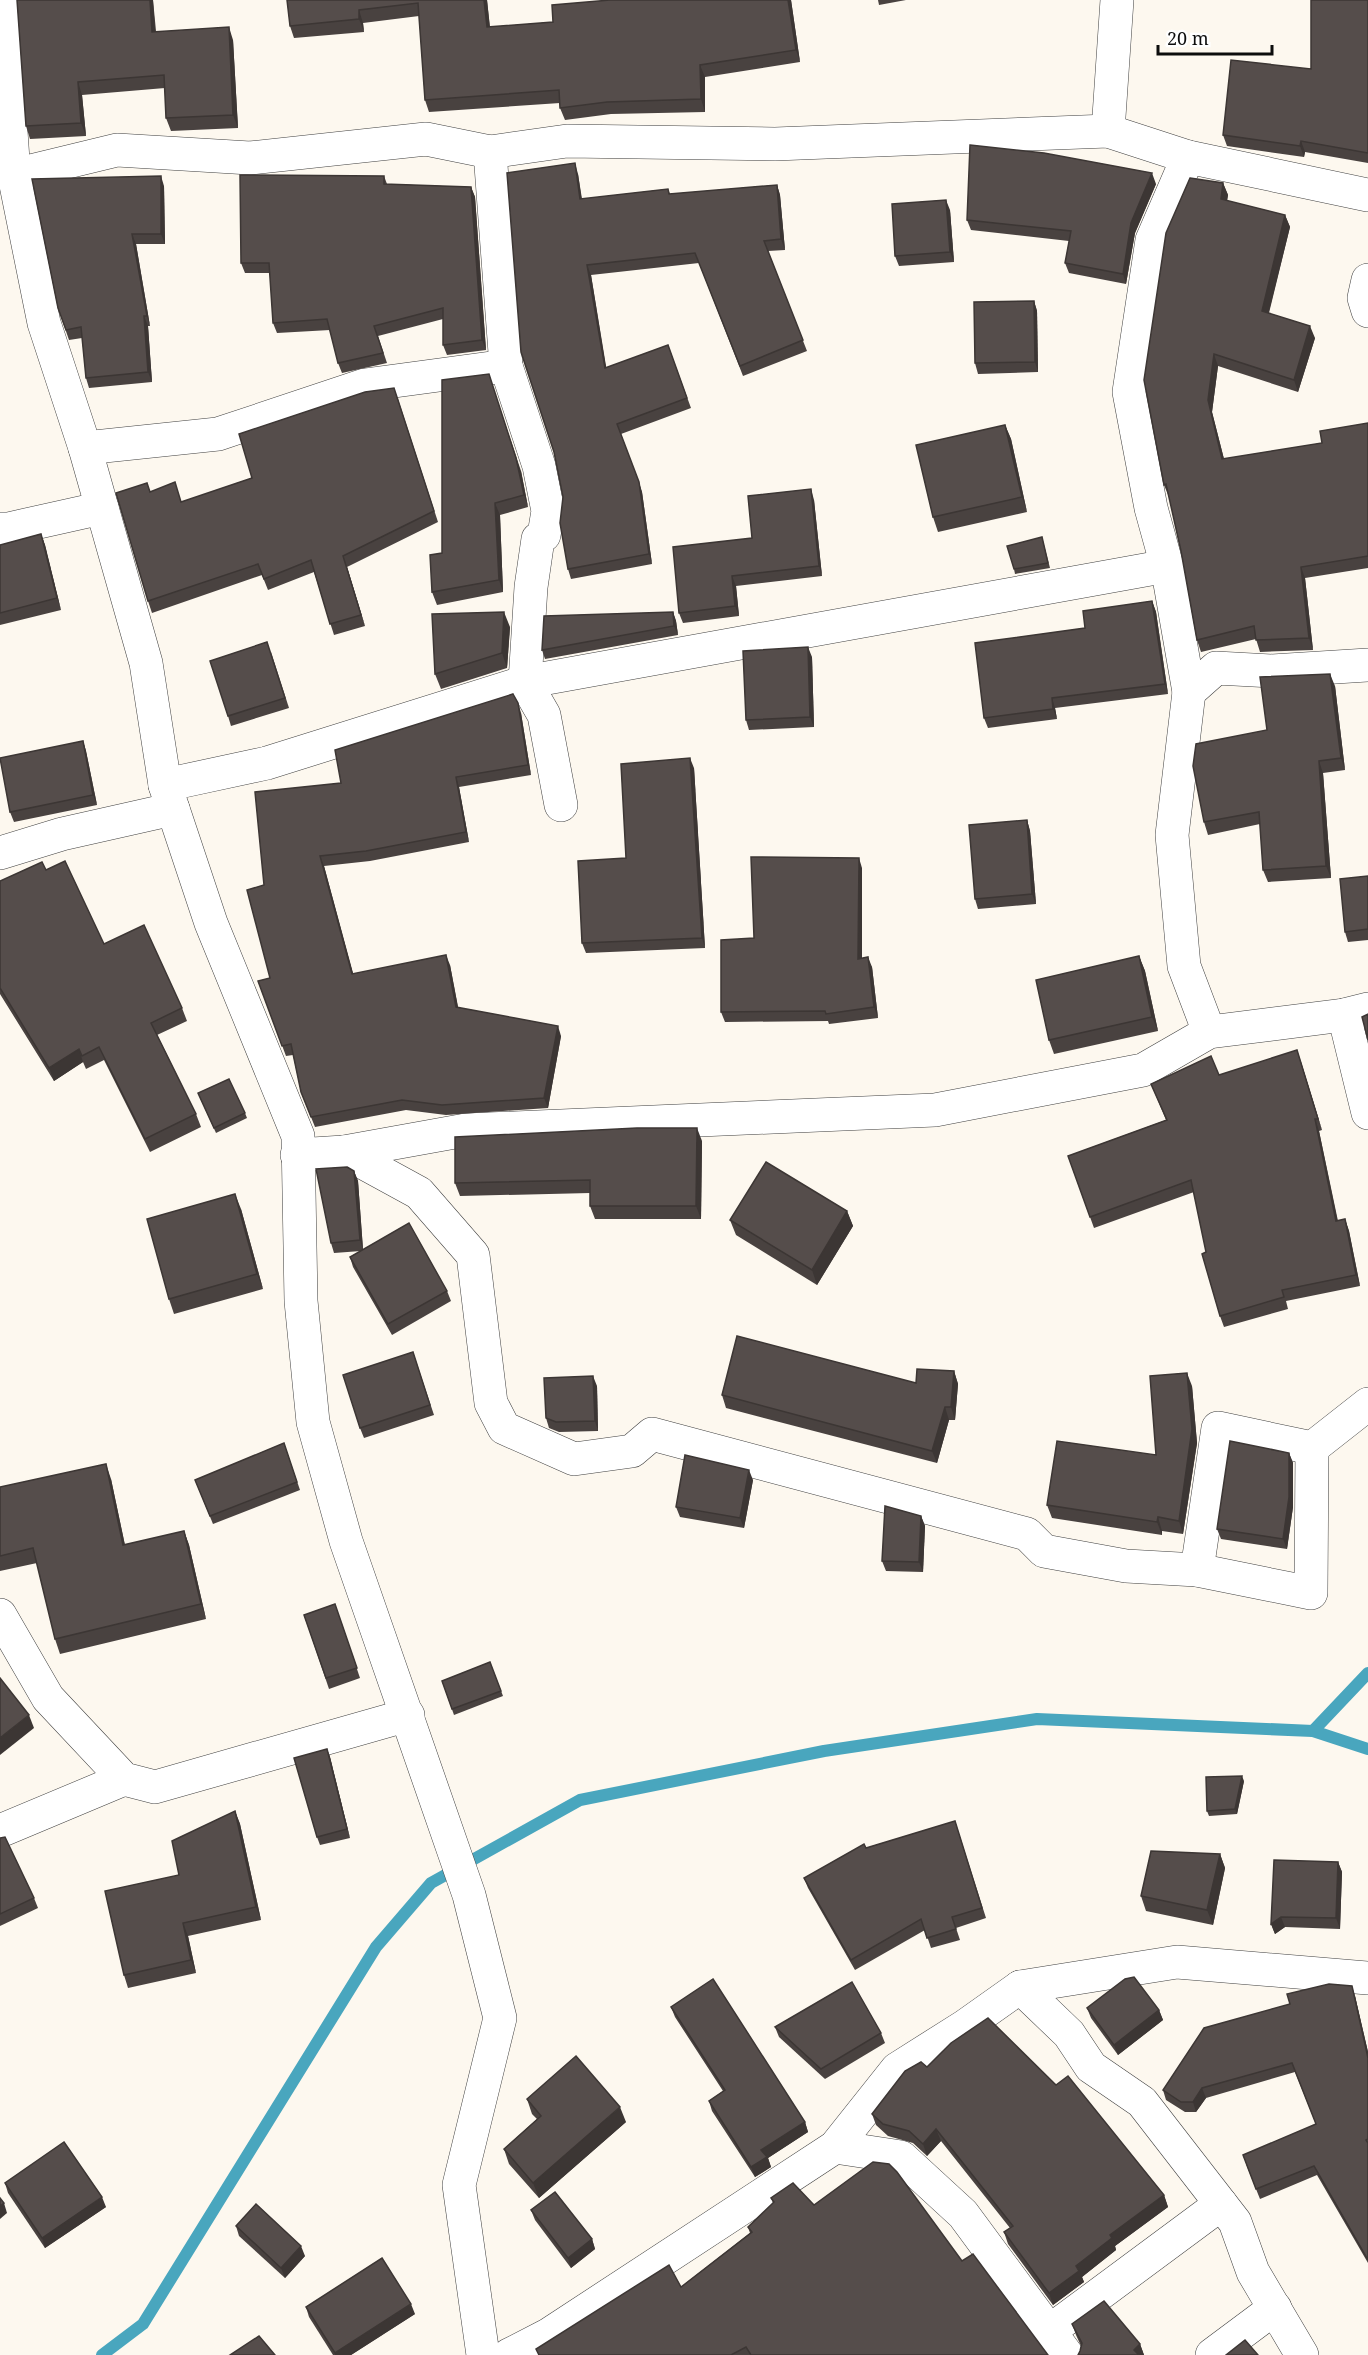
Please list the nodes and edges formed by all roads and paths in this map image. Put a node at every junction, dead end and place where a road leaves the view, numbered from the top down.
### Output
1 (2, 0) edge
2 (1117, 0) edge
3 (1108, 131) junction
4 (490, 152) junction
5 (1188, 157) junction
6 (14, 175) junction
7 (1368, 195) edge
8 (1368, 280) edge
9 (1368, 311) edge
10 (506, 366) junction
11 (85, 448) junction
12 (102, 508) junction
13 (0, 529) edge
14 (1167, 566) junction
15 (1368, 664) edge
16 (525, 682) junction
17 (1189, 692) junction
18 (169, 797) junction
19 (561, 805) dead end
20 (0, 853) edge
21 (1356, 1012) edge
22 (1209, 1032) junction
23 (1368, 1113) edge
24 (344, 1152) junction
25 (297, 1155) junction
26 (1368, 1404) edge
27 (1312, 1448) junction
28 (1197, 1570) junction
29 (0, 1615) edge
30 (408, 1715) junction
31 (124, 1779) junction
32 (0, 1831) edge
33 (1368, 1978) edge
34 (1020, 1988) junction
35 (835, 2147) junction
36 (1221, 2204) junction
37 (1275, 2308) junction
38 (1059, 2343) edge
39 (483, 2355) edge
40 (509, 2355) edge
41 (1212, 2355) edge
42 (1302, 2355) edge

1 - 6 street
2 - 3 street
3 - 4 street
3 - 5 street
4 - 6 street
4 - 10 street
5 - 7 street
5 - 14 street
6 - 11 street
8 - 9 street
10 - 11 street
10 - 16 street
11 - 12 street
12 - 13 street
12 - 18 street
14 - 16 street
14 - 17 street
15 - 17 street
16 - 18 street
16 - 19 street
17 - 22 street
18 - 20 street
18 - 25 street
21 - 22 street
21 - 23 street
22 - 24 street
24 - 25 street
24 - 28 street
25 - 30 street
26 - 27 street
27 - 28 street
27 - 28 street
29 - 31 street
30 - 31 street
30 - 39 street
31 - 32 street
33 - 34 street
34 - 35 street
34 - 36 street
35 - 38 street
35 - 40 street
36 - 37 street
36 - 38 street
37 - 41 street
37 - 42 street

